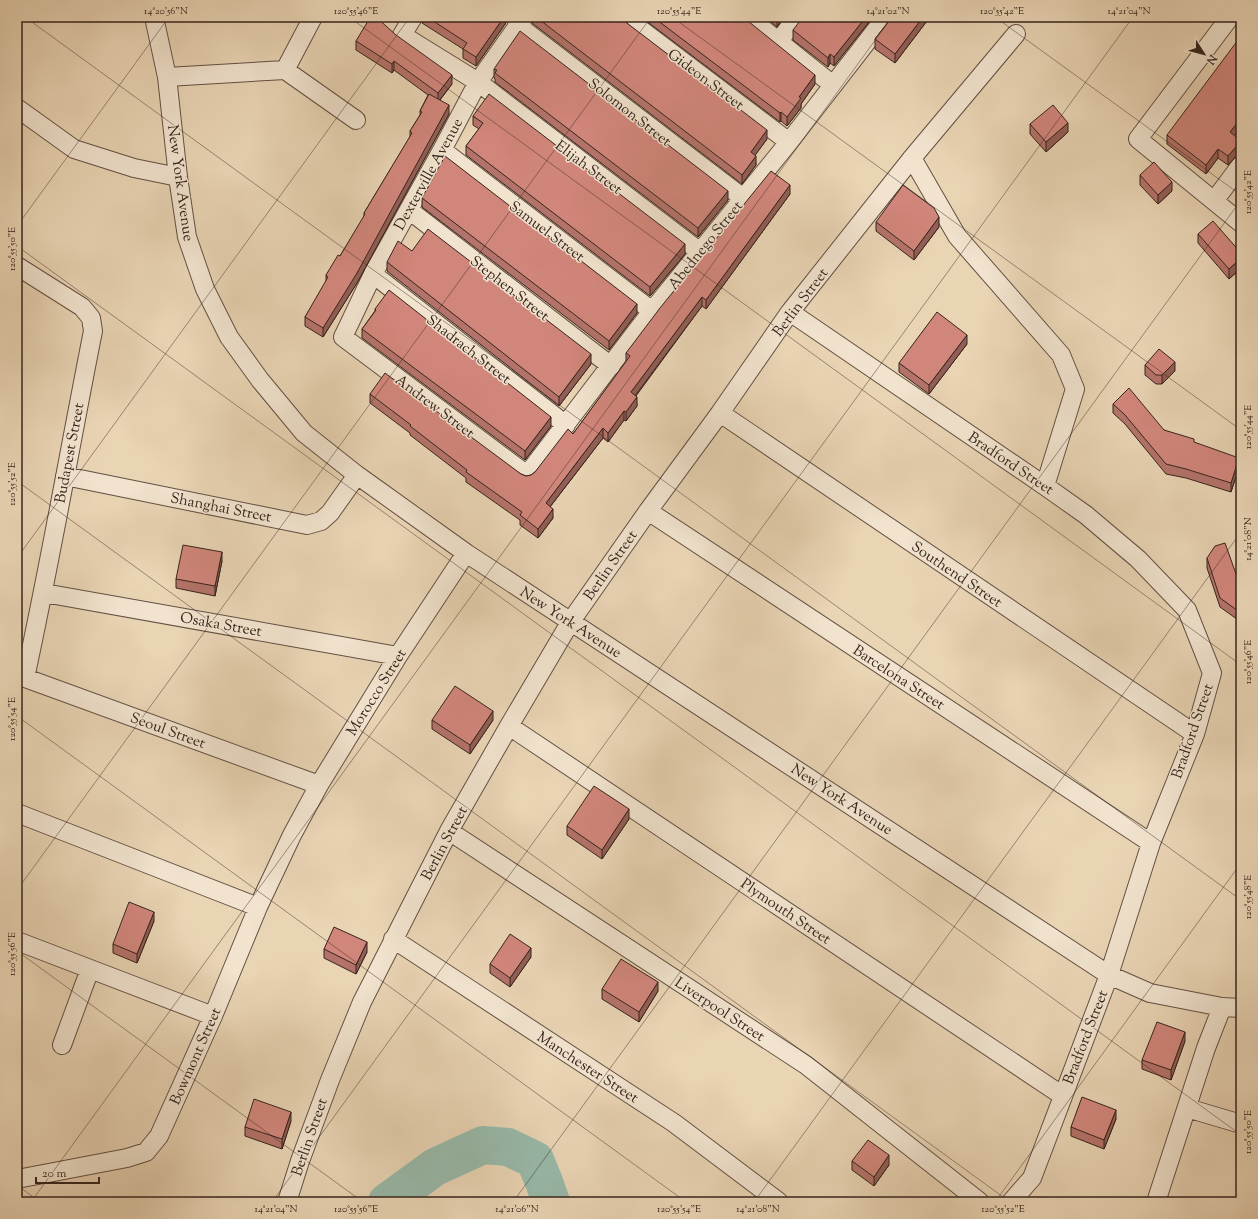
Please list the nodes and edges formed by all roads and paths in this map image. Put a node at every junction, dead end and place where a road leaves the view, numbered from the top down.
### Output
1 (154, 17) edge
2 (313, 17) edge
3 (413, 17) edge
4 (624, 17) edge
5 (748, 17) edge
6 (797, 17) edge
7 (886, 17) edge
8 (1230, 17) edge
9 (520, 21) edge
10 (1016, 34) dead end
11 (779, 41) junction
12 (285, 70) junction
13 (167, 77) junction
14 (478, 82) junction
15 (833, 85) junction
16 (17, 108) edge
17 (356, 120) dead end
18 (789, 142) junction
19 (442, 150) junction
20 (912, 158) junction
21 (1241, 165) edge
22 (178, 177) junction
23 (743, 198) junction
24 (1214, 201) junction
25 (409, 210) junction
26 (1241, 223) edge
27 (700, 252) junction
28 (17, 266) edge
29 (373, 274) junction
30 (652, 311) junction
31 (790, 312) junction
32 (343, 337) joint
33 (611, 366) junction
34 (720, 413) junction
35 (566, 425) junction
36 (357, 475) junction
37 (527, 475) joint
38 (65, 476) junction
39 (1045, 486) junction
40 (648, 511) junction
41 (466, 553) junction
42 (44, 593) junction
43 (571, 622) junction
44 (398, 656) junction
45 (21, 677) edge
46 (509, 726) junction
47 (1195, 734) junction
48 (319, 785) junction
49 (17, 814) edge
50 (449, 831) junction
51 (292, 835) joint
52 (1151, 843) junction
53 (258, 907) junction
54 (393, 940) junction
55 (17, 942) edge
56 (90, 969) junction
57 (1109, 975) junction
58 (1222, 1007) junction
59 (1241, 1008) edge
60 (213, 1016) junction
61 (62, 1045) dead end
62 (1063, 1096) junction
63 (1187, 1108) junction
64 (1241, 1124) edge
65 (22, 1178) edge
66 (287, 1202) edge
67 (779, 1202) edge
68 (980, 1202) edge
69 (1011, 1202) edge
70 (1156, 1202) edge

1 - 13 street, New York Avenue
2 - 12 street
3 - 14 street, Elijah Street
4 - 18 street, Gideon Street
5 - 11 street
6 - 11 street
7 - 15 street, Abednego Street
8 - 24 street
9 - 14 street, Dexterville Avenue
9 - 23 street, Solomon Street
10 - 20 street, Berlin Street
11 - 15 street
12 - 13 street
12 - 17 street
13 - 22 street, New York Avenue
14 - 19 street, Dexterville Avenue
14 - 27 street, Elijah Street
15 - 18 street, Abednego Street
16 - 22 street
18 - 23 street, Abednego Street
19 - 25 street, Dexterville Avenue
19 - 30 street, Samuel Street
20 - 31 street, Berlin Street
20 - 39 street
21 - 24 street
22 - 36 street, New York Avenue
23 - 27 street, Abednego Street
24 - 26 street
25 - 29 street, Dexterville Avenue
25 - 33 street, Stephen Street
27 - 30 street, Abednego Street
28 - 38 street, Budapest Street
29 - 32 street, Dexterville Avenue
29 - 35 street, Shadrach Street
30 - 33 street, Abednego Street
31 - 34 street, Berlin Street
31 - 39 street, Bradford Street
32 - 37 street, Andrew Street
33 - 35 street, Abednego Street
34 - 40 street, Berlin Street
34 - 47 street, Southend Street
35 - 37 street, Abednego Street
36 - 38 street, Shanghai Street
36 - 41 street, New York Avenue
38 - 42 street, Budapest Street
39 - 47 street, Bradford Street
40 - 43 street, Berlin Street
40 - 52 street, Barcelona Street
41 - 43 street, New York Avenue
41 - 44 street, Morocco Street
42 - 44 street, Osaka Street
42 - 45 street, Budapest Street
43 - 46 street, Berlin Street
43 - 57 street, New York Avenue
44 - 48 street, Morocco Street
45 - 48 street, Seoul Street
46 - 50 street, Berlin Street
46 - 62 street, Plymouth Street
47 - 52 street, Bradford Street
48 - 51 street, Morocco Street
49 - 53 street
50 - 54 street, Berlin Street
50 - 68 street, Liverpool Street
51 - 53 street, Bowmont Street
52 - 57 street, Bradford Street
53 - 60 street, Bowmont Street
54 - 66 street, Berlin Street
54 - 67 street, Manchester Street
55 - 56 street
56 - 60 street
56 - 61 street
57 - 58 street, New York Avenue
57 - 62 street, Bradford Street
58 - 59 street, New York Avenue
58 - 63 street
60 - 65 street, Bowmont Street
62 - 69 street, Bradford Street
63 - 64 street
63 - 70 street

